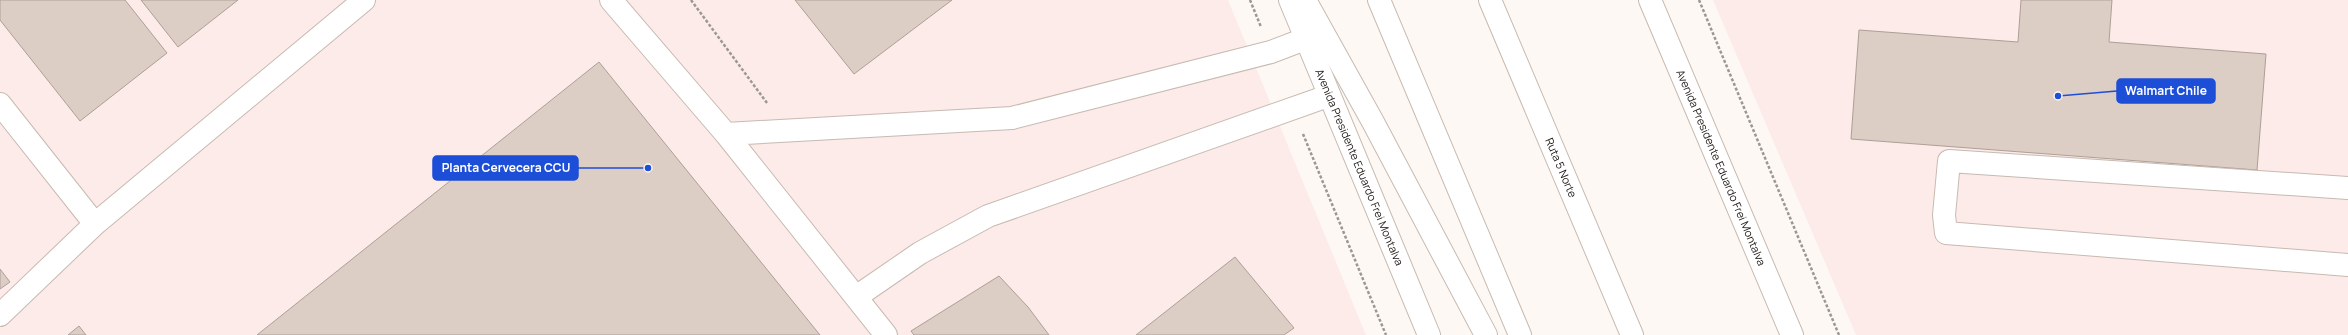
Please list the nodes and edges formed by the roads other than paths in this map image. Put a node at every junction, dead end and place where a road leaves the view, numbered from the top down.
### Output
1 (364, 0) edge
2 (611, 0) edge
3 (1290, 0) edge
4 (1305, 0) edge
5 (1379, 0) edge
6 (1490, 0) edge
7 (1650, 0) edge
8 (1305, 39) junction
9 (1328, 96) junction
10 (0, 104) edge
11 (726, 134) junction
12 (2348, 188) edge
13 (94, 224) junction
14 (2348, 265) edge
15 (856, 297) junction
16 (0, 315) edge
17 (886, 335) edge
18 (1429, 335) edge
19 (1486, 335) edge
20 (1520, 335) edge
21 (1632, 335) edge
22 (1792, 335) edge

1 - 13 main road
2 - 11 main road
3 - 8 main road, Avenida Presidente Eduardo Frei Montalva
4 - 19 main road
5 - 20 main road
6 - 21 main road, Ruta 5 Norte
7 - 22 main road, Avenida Presidente Eduardo Frei Montalva
8 - 9 main road, Avenida Presidente Eduardo Frei Montalva
8 - 11 main road
9 - 15 main road
9 - 18 main road, Avenida Presidente Eduardo Frei Montalva
10 - 13 main road
11 - 15 main road
12 - 14 main road
13 - 16 main road
15 - 17 main road

